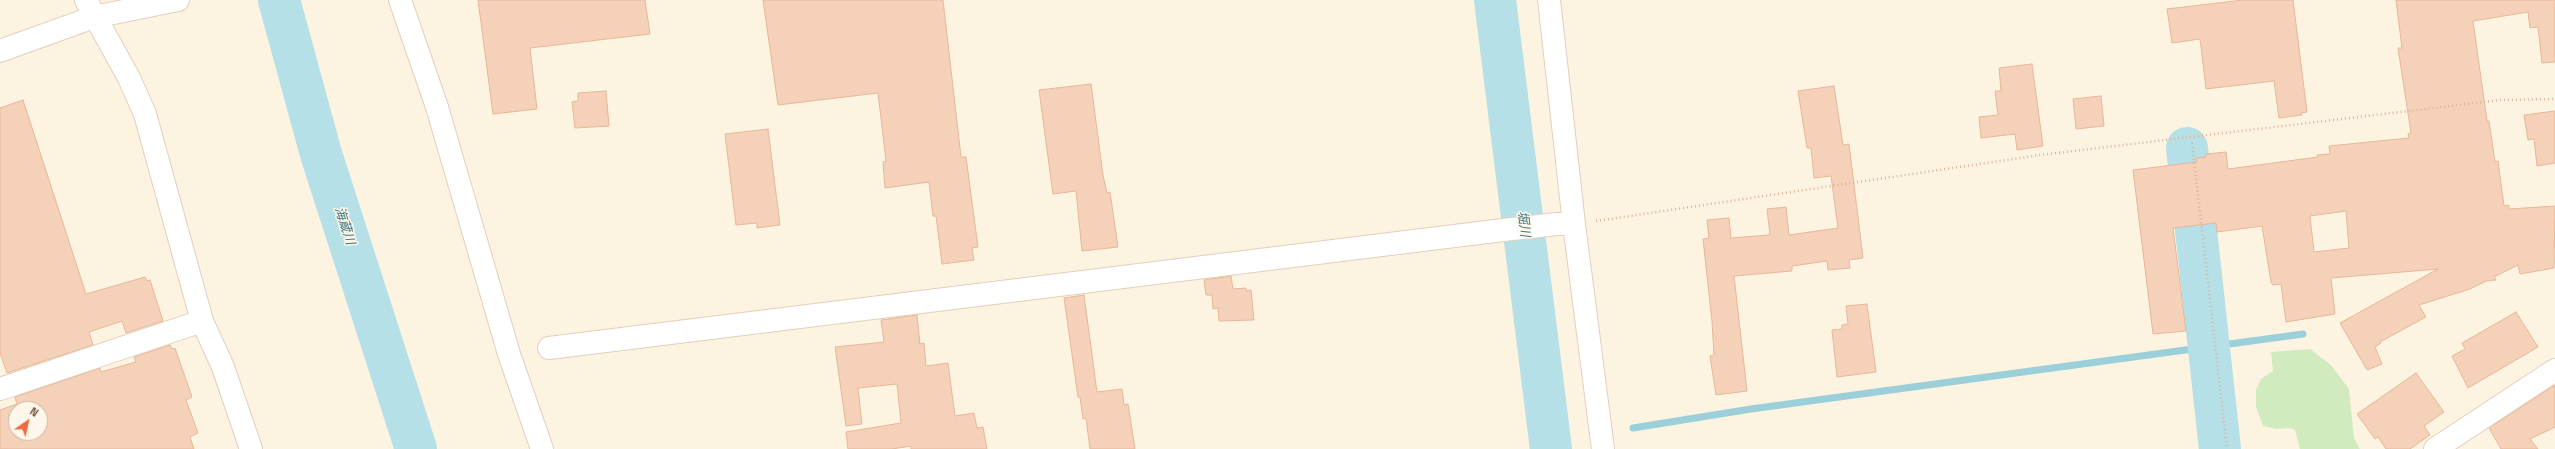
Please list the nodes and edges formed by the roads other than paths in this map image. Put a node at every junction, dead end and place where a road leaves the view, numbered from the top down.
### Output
1 (178, 0) edge
2 (400, 0) edge
3 (1549, 0) edge
4 (96, 10) edge
5 (0, 51) edge
6 (1565, 224) junction
7 (202, 321) junction
8 (549, 348) dead end
9 (2555, 370) edge
10 (0, 389) edge
11 (2461, 442) edge
12 (251, 449) edge
13 (542, 449) edge
14 (1603, 449) edge
15 (2435, 449) edge

1 - 4 street
2 - 13 street
3 - 6 street
4 - 5 street
4 - 7 street
6 - 8 street
6 - 14 street
7 - 10 street
7 - 12 street
9 - 11 street
11 - 15 street

